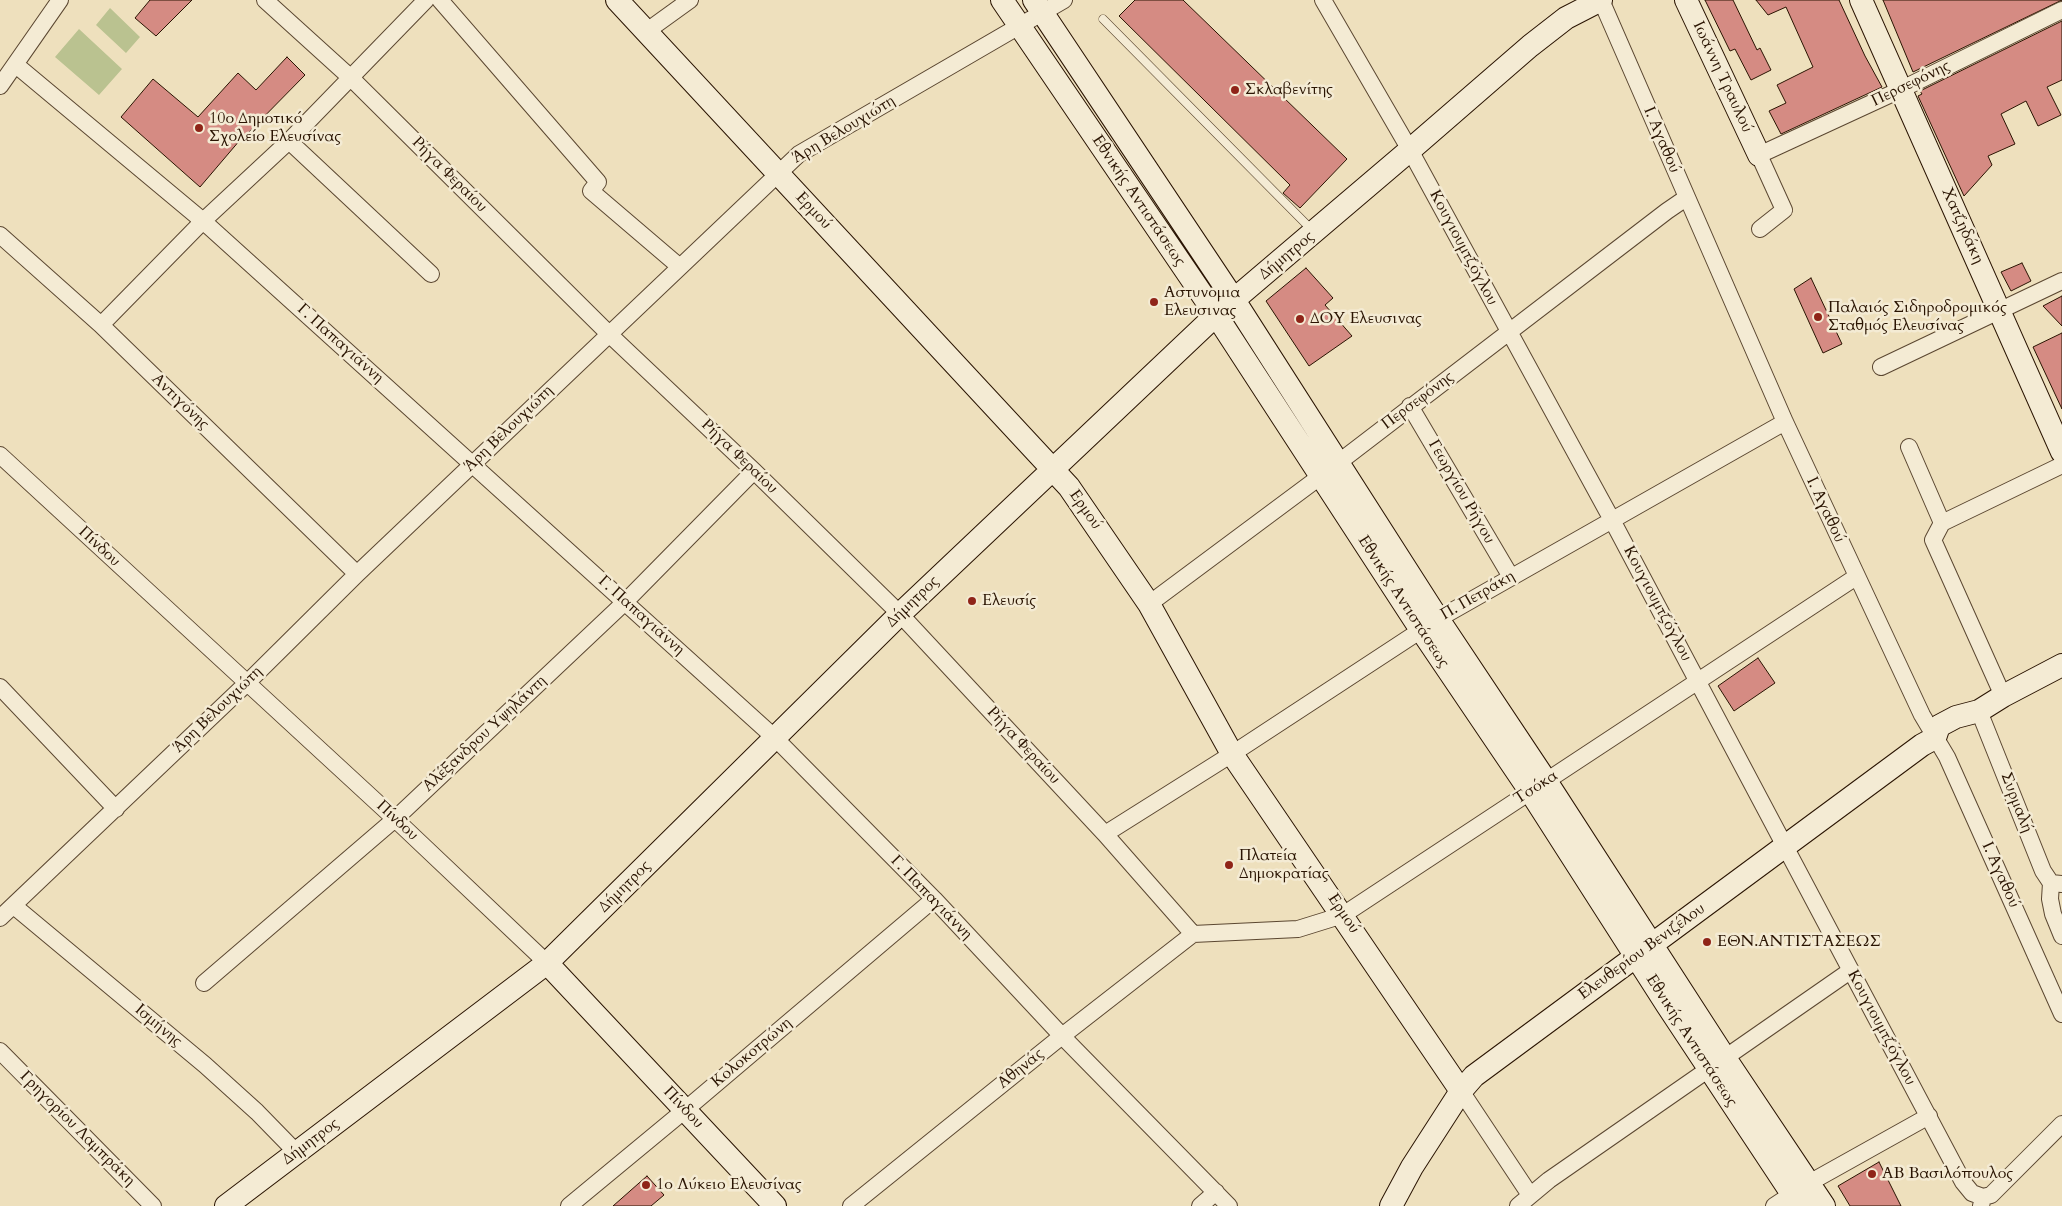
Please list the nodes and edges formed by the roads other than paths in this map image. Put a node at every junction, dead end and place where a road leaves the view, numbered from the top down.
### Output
1 (60, 0) edge
2 (265, 0) edge
3 (426, 0) edge
4 (440, 0) edge
5 (617, 0) edge
6 (690, 0) edge
7 (1002, 0) edge
8 (1064, 0) edge
9 (1323, 0) edge
10 (1601, 0) edge
11 (1686, 0) edge
12 (1861, 0) edge
13 (1038, 6) edge
14 (2062, 10) edge
15 (1102, 19) dead end
16 (1020, 27) junction
17 (646, 31) junction
18 (16, 65) junction
19 (351, 78) junction
20 (0, 86) edge
21 (1902, 89) junction
22 (289, 141) junction
23 (1410, 150) junction
24 (1759, 155) junction
25 (778, 173) junction
26 (1686, 198) junction
27 (203, 221) junction
28 (1760, 228) dead end
29 (1314, 232) junction
30 (0, 235) edge
31 (680, 267) junction
32 (431, 274) dead end
33 (2062, 281) edge
34 (1234, 300) junction
35 (2000, 312) junction
36 (1216, 315) junction
37 (102, 326) junction
38 (1509, 333) junction
39 (608, 334) junction
40 (1881, 367) dead end
41 (1410, 406) junction
42 (1785, 422) junction
43 (1909, 447) dead end
44 (2062, 452) edge
45 (0, 455) edge
46 (473, 464) junction
47 (2062, 465) edge
48 (1054, 469) junction
49 (1329, 469) junction
50 (754, 471) junction
51 (1612, 520) junction
52 (1942, 523) junction
53 (357, 574) junction
54 (1511, 577) junction
55 (1856, 577) junction
56 (625, 602) junction
57 (1149, 604) junction
58 (900, 614) junction
59 (1430, 624) junction
60 (2062, 665) edge
61 (1699, 682) junction
62 (246, 684) junction
63 (0, 687) edge
64 (2003, 696) junction
65 (1979, 711) junction
66 (776, 738) junction
67 (1935, 738) junction
68 (1232, 754) junction
69 (1538, 786) junction
70 (116, 808) junction
71 (395, 819) junction
72 (1105, 834) junction
73 (1786, 846) junction
74 (2057, 883) edge
75 (934, 899) junction
76 (14, 906) junction
77 (1343, 915) junction
78 (0, 918) edge
79 (1193, 934) junction
80 (2062, 936) edge
81 (1644, 950) junction
82 (548, 963) junction
83 (1850, 971) junction
84 (204, 983) dead end
85 (2062, 1014) edge
86 (1062, 1036) junction
87 (0, 1051) edge
88 (1717, 1064) junction
89 (1460, 1091) junction
90 (685, 1110) junction
91 (1929, 1116) junction
92 (2062, 1124) edge
93 (296, 1153) junction
94 (1216, 1192) junction
95 (1530, 1195) junction
96 (1794, 1197) edge
97 (1982, 1201) edge
98 (153, 1206) edge
99 (226, 1206) edge
100 (569, 1206) edge
101 (775, 1206) edge
102 (851, 1206) edge
103 (1200, 1206) edge
104 (1229, 1206) edge
105 (1391, 1206) edge
106 (1518, 1206) edge
107 (1824, 1206) edge

1 - 18 street
2 - 19 street, Ρήγα Φεραίου
3 - 19 street
4 - 31 street
5 - 17 street, Ερμού
6 - 17 street
7 - 16 street, Εθνικής Αντιστάσεως
8 - 13 street, Άρη Βελουχιώτη
9 - 23 street, Κουγιουμτζόγλου
10 - 23 street, Δήμητρος
10 - 26 street, Ι. Αγαθού
11 - 24 street, Ιωάννη Τραυλού
12 - 21 street, Χατζηδάκη
13 - 16 street, Άρη Βελουχιώτη
13 - 34 street, Εθνικής Αντιστάσεως
14 - 21 street, Περσεφόνης
15 - 29 lane
16 - 25 street, Άρη Βελουχιώτη
16 - 36 street, Εθνικής Αντιστάσεως
17 - 25 street, Ερμού
18 - 20 street
18 - 27 street, Γ. Παπαγιάννη
19 - 22 street
19 - 39 street, Ρήγα Φεραίου
21 - 24 street, Περσεφόνης
21 - 35 street, Χατζηδάκη
22 - 27 street
22 - 32 street
23 - 29 street, Δήμητρος
23 - 38 street, Κουγιουμτζόγλου
24 - 28 street
25 - 31 street, Άρη Βελουχιώτη
25 - 48 street, Ερμού
26 - 38 street, Περσεφόνης
26 - 42 street, Ι. Αγαθού
27 - 37 street
27 - 46 street, Γ. Παπαγιάννη
29 - 34 street, Δήμητρος
30 - 37 street, Αντιγόνης
31 - 39 street, Άρη Βελουχιώτη
33 - 35 street
34 - 36 street, Δήμητρος
34 - 49 street, Εθνικής Αντιστάσεως
35 - 40 street
35 - 44 street, Χατζηδάκη
36 - 48 street, Δήμητρος
36 - 49 street, Εθνικής Αντιστάσεως
37 - 53 street, Αντιγόνης
38 - 41 street, Περσεφόνης
38 - 51 street, Κουγιουμτζόγλου
39 - 46 street, Άρη Βελουχιώτη
39 - 50 street, Ρήγα Φεραίου
41 - 49 street, Περσεφόνης
41 - 54 street, Γεωργίου Ρήγου
42 - 51 street, Π. Πετράκη
42 - 55 street, Ι. Αγαθού
43 - 52 street
45 - 62 street, Πίνδου
46 - 53 street, Άρη Βελουχιώτη
46 - 56 street, Γ. Παπαγιάννη
47 - 52 street
48 - 57 street, Ερμού
48 - 58 street, Δήμητρος
49 - 57 street, Περσεφόνης
49 - 59 street, Εθνικής Αντιστάσεως
50 - 56 street, Αλέξανδρου Υψηλάντη
50 - 58 street, Ρήγα Φεραίου
51 - 54 street, Π. Πετράκη
51 - 61 street, Κουγιουμτζόγλου
52 - 64 street
53 - 62 street, Άρη Βελουχιώτη
54 - 59 street, Π. Πετράκη
55 - 61 street, Τσόκα
55 - 67 street, Ι. Αγαθού
56 - 66 street, Γ. Παπαγιάννη
56 - 71 street, Αλέξανδρου Υψηλάντη
57 - 68 street, Ερμού
58 - 66 street, Δήμητρος
58 - 72 street, Ρήγα Φεραίου
59 - 68 street, Π. Πετράκη
59 - 69 street, Εθνικής Αντιστάσεως
60 - 64 street, Ελευθερίου Βενιζέλου
61 - 69 street, Τσόκα
61 - 73 street, Κουγιουμτζόγλου
62 - 70 street, Άρη Βελουχιώτη
62 - 71 street, Πίνδου
63 - 70 street
64 - 65 street, Ελευθερίου Βενιζέλου
65 - 67 street, Ελευθερίου Βενιζέλου
65 - 74 street, Συρμαλή
66 - 75 street, Γ. Παπαγιάννη
66 - 82 street, Δήμητρος
67 - 73 street, Ελευθερίου Βενιζέλου
67 - 85 street, Ι. Αγαθού
68 - 72 street, Π. Πετράκη
68 - 77 street, Ερμού
69 - 77 street, Τσόκα
69 - 81 street, Εθνικής Αντιστάσεως
70 - 76 street, Άρη Βελουχιώτη
71 - 82 street, Πίνδου
71 - 84 street, Αλέξανδρου Υψηλάντη
72 - 79 street, Ρήγα Φεραίου
73 - 81 street, Ελευθερίου Βενιζέλου
73 - 83 street, Κουγιουμτζόγλου
74 - 80 street
75 - 86 street, Γ. Παπαγιάννη
75 - 90 street, Κολοκοτρώνη
76 - 78 street, Άρη Βελουχιώτη
76 - 93 street, Ισμήνης
77 - 79 street, Τσόκα
77 - 89 street, Ερμού
79 - 86 street, Αθηνάς
81 - 88 street, Εθνικής Αντιστάσεως
81 - 89 street, Ελευθερίου Βενιζέλου
82 - 90 street, Πίνδου
82 - 93 street, Δήμητρος
83 - 88 street
83 - 91 street, Κουγιουμτζόγλου
86 - 94 street, Γ. Παπαγιάννη
86 - 102 street, Αθηνάς
87 - 98 street, Γρηγορίου Λαμπράκη
88 - 95 street
88 - 96 street, Εθνικής Αντιστάσεως
89 - 95 street
89 - 105 street, Ελευθερίου Βενιζέλου
90 - 100 street, Κολοκοτρώνη
90 - 101 street, Πίνδου
91 - 96 street
91 - 97 street, Κουγιουμτζόγλου
92 - 97 street
93 - 99 street, Δήμητρος
94 - 103 street
94 - 104 street, Γ. Παπαγιάννη
95 - 106 street
96 - 107 street, Εθνικής Αντιστάσεως

